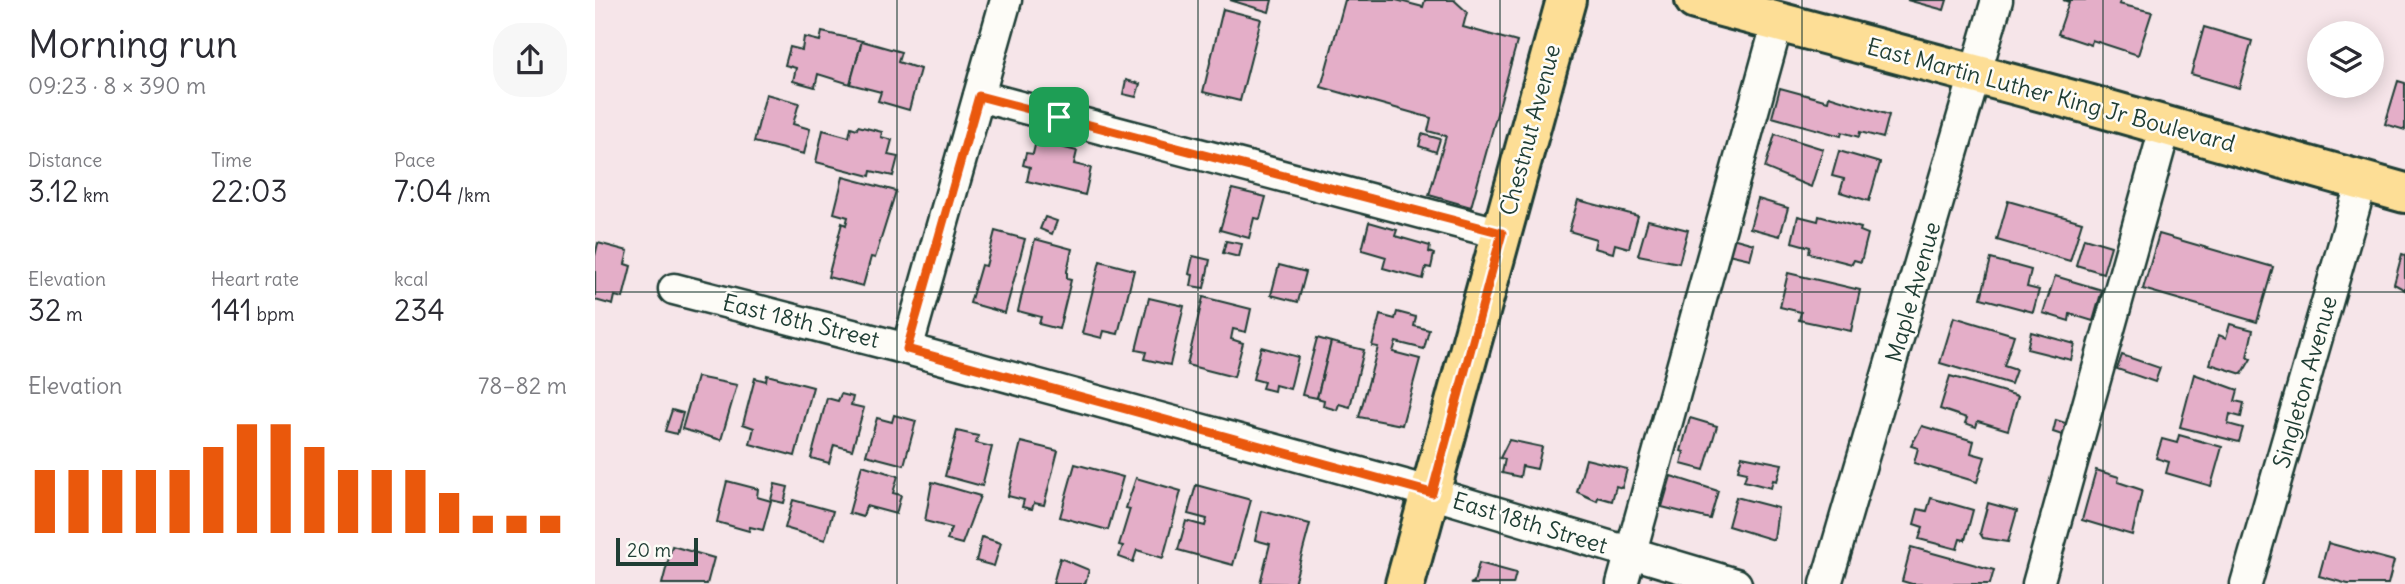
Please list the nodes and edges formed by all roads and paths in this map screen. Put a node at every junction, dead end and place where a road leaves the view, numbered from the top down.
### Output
1 (1006, 0) edge
2 (1566, 0) edge
3 (1695, 0) edge
4 (1997, 0) edge
5 (1778, 21) junction
6 (1975, 73) junction
7 (979, 96) junction
8 (2166, 125) junction
9 (2362, 181) junction
10 (2405, 193) edge
11 (1502, 233) junction
12 (674, 289) dead end
13 (907, 349) junction
14 (1432, 493) junction
15 (1630, 554) junction
16 (1405, 584) edge
17 (1622, 584) edge
18 (1736, 584) edge
19 (1826, 584) edge
20 (2038, 584) edge
21 (2246, 584) edge

1 - 7 street
2 - 11 main road, Chestnut Avenue
3 - 5 main road, East Martin Luther King Jr Boulevard
4 - 6 street, Maple Avenue
5 - 6 main road, East Martin Luther King Jr Boulevard
5 - 15 street
6 - 8 main road, East Martin Luther King Jr Boulevard
6 - 19 street, Maple Avenue
7 - 11 street
7 - 13 street
8 - 9 main road, East Martin Luther King Jr Boulevard
8 - 20 street
9 - 10 main road, East Martin Luther King Jr Boulevard
9 - 21 street, Singleton Avenue
11 - 14 main road, Chestnut Avenue
12 - 13 street, East 18th Street
13 - 14 street, East 18th Street
14 - 15 street, East 18th Street
14 - 16 main road, Chestnut Avenue
15 - 17 street
15 - 18 street, East 18th Street

